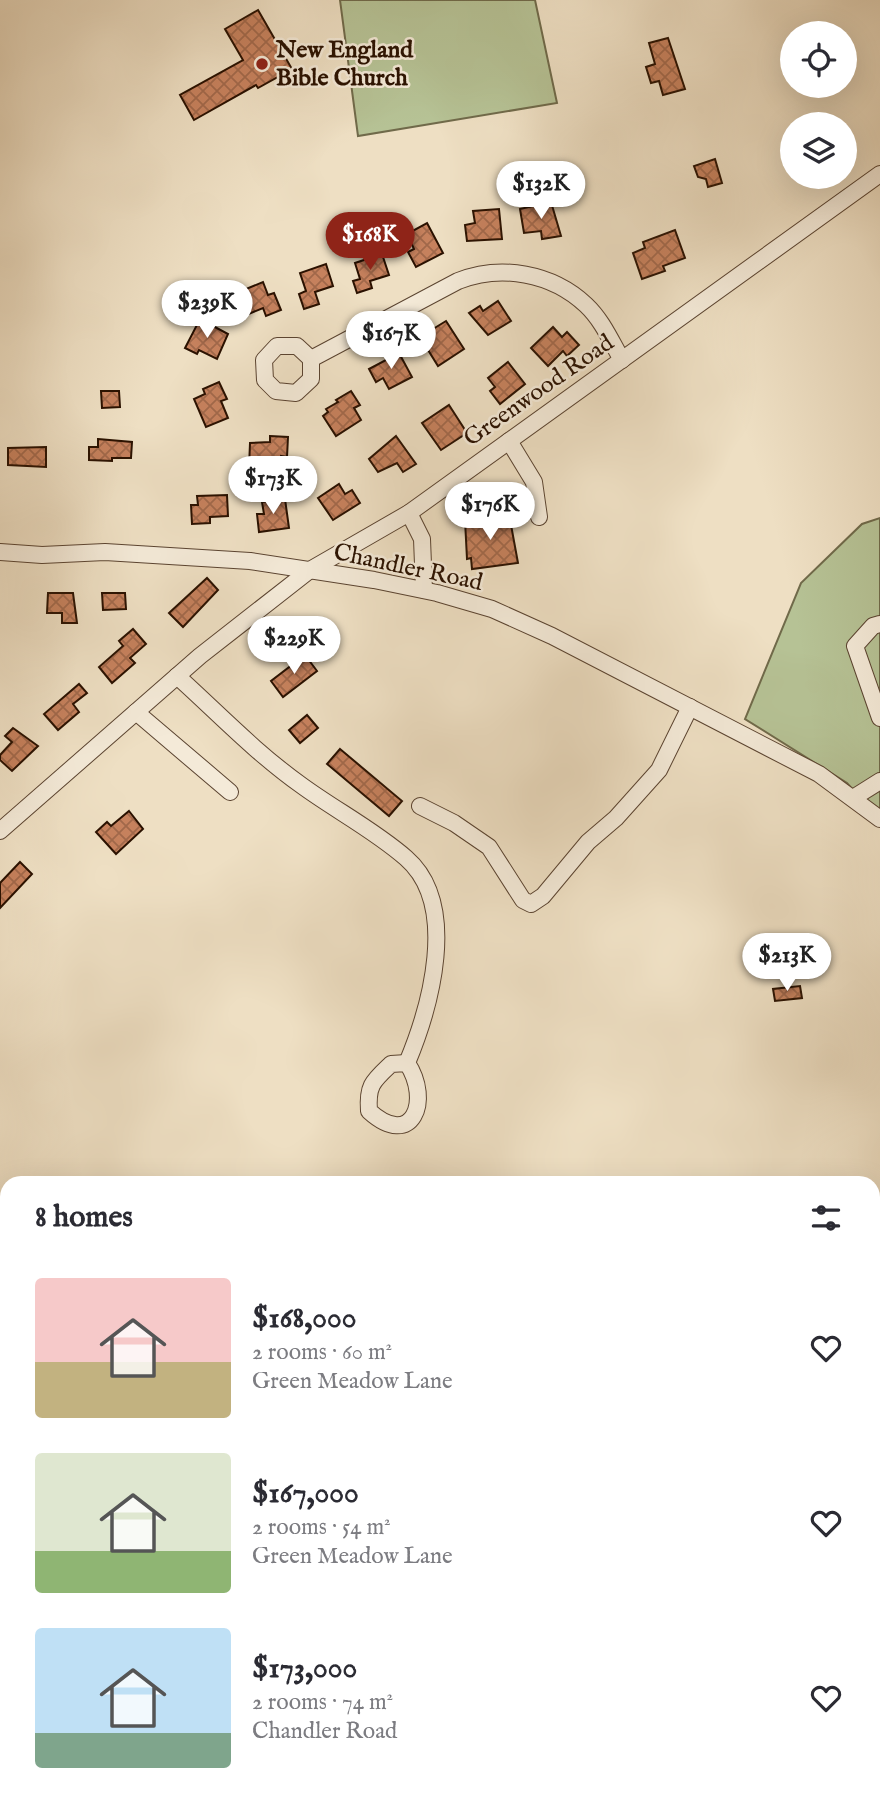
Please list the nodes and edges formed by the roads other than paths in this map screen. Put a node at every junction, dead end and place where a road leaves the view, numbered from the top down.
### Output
1 (880, 174) edge
2 (311, 359) dead end
3 (622, 360) junction
4 (509, 441) junction
5 (409, 513) junction
6 (539, 517) dead end
7 (0, 552) edge
8 (310, 570) junction
9 (424, 590) junction
10 (880, 624) edge
11 (177, 676) junction
12 (690, 707) junction
13 (136, 712) junction
14 (880, 718) edge
15 (880, 781) edge
16 (230, 792) dead end
17 (853, 798) junction
18 (420, 806) dead end
19 (880, 819) edge
20 (0, 831) edge
21 (407, 1063) dead end

1 - 3 street, Greenwood Road
2 - 3 street
3 - 4 street, Greenwood Road
4 - 5 street, Greenwood Road
4 - 6 street
5 - 8 street, Greenwood Road
5 - 9 street
7 - 8 street, Chandler Road
8 - 9 street, Chandler Road
8 - 11 street, Greenwood Road
9 - 12 street, Chandler Road
10 - 14 street
11 - 13 street, Greenwood Road
11 - 21 street
12 - 17 street, Chandler Road
12 - 18 street
13 - 16 street
13 - 20 street, Greenwood Road
15 - 17 street
17 - 19 street, Chandler Road

